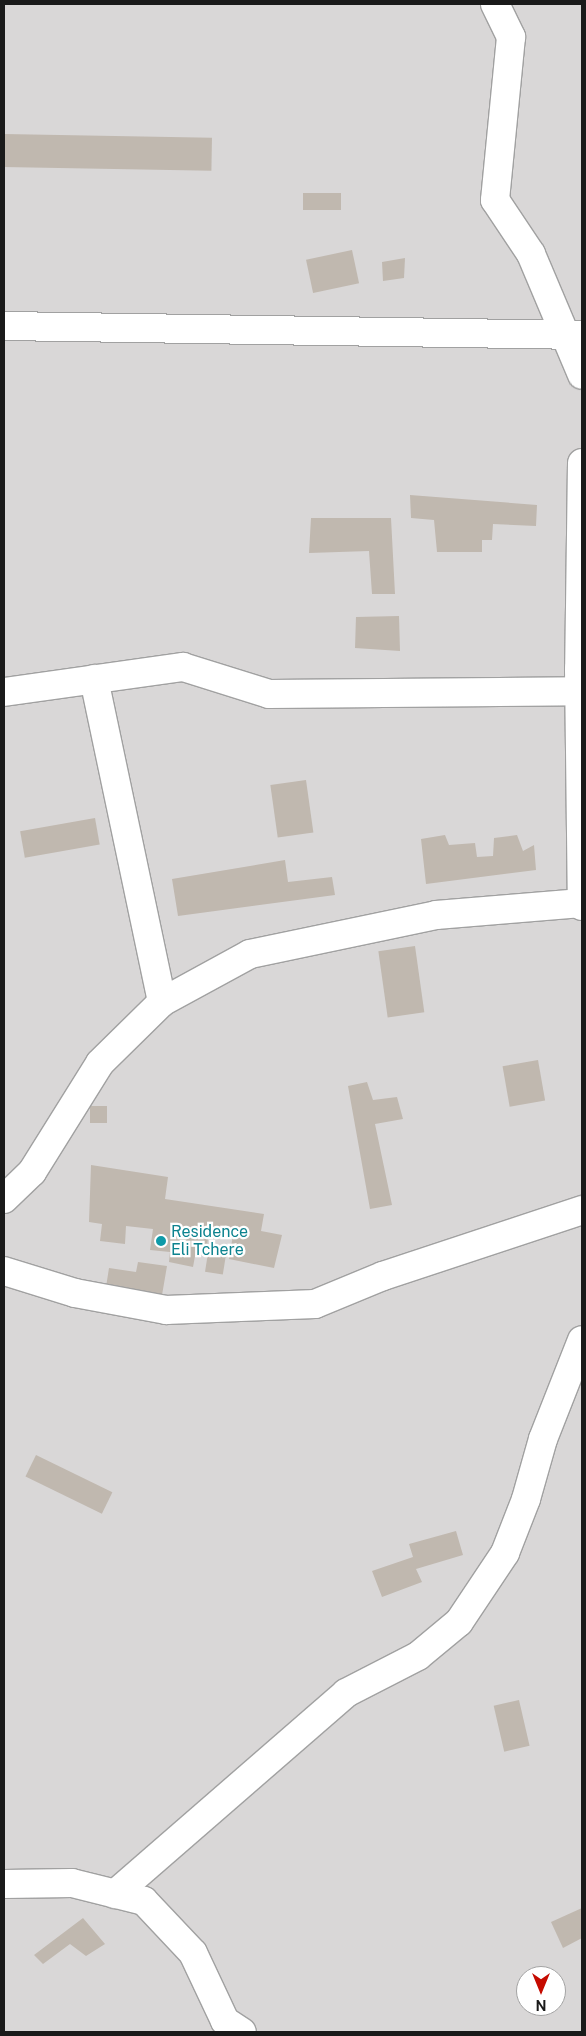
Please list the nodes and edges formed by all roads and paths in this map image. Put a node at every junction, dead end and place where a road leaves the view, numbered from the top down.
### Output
1 (495, 4) edge
2 (4, 326) edge
3 (574, 335) edge
4 (582, 374) edge
5 (582, 463) edge
6 (94, 679) junction
7 (580, 691) edge
8 (4, 692) edge
9 (582, 904) edge
10 (162, 1002) junction
11 (4, 1199) edge
12 (582, 1210) edge
13 (4, 1271) edge
14 (582, 1340) edge
15 (4, 1884) edge
16 (115, 1894) junction
17 (242, 2032) edge

1 - 3 street
2 - 3 street
3 - 4 street
5 - 7 street
6 - 7 street
6 - 8 street
6 - 10 street
7 - 9 street
9 - 10 street
10 - 11 street
12 - 13 street
14 - 16 street
15 - 16 street
16 - 17 street

